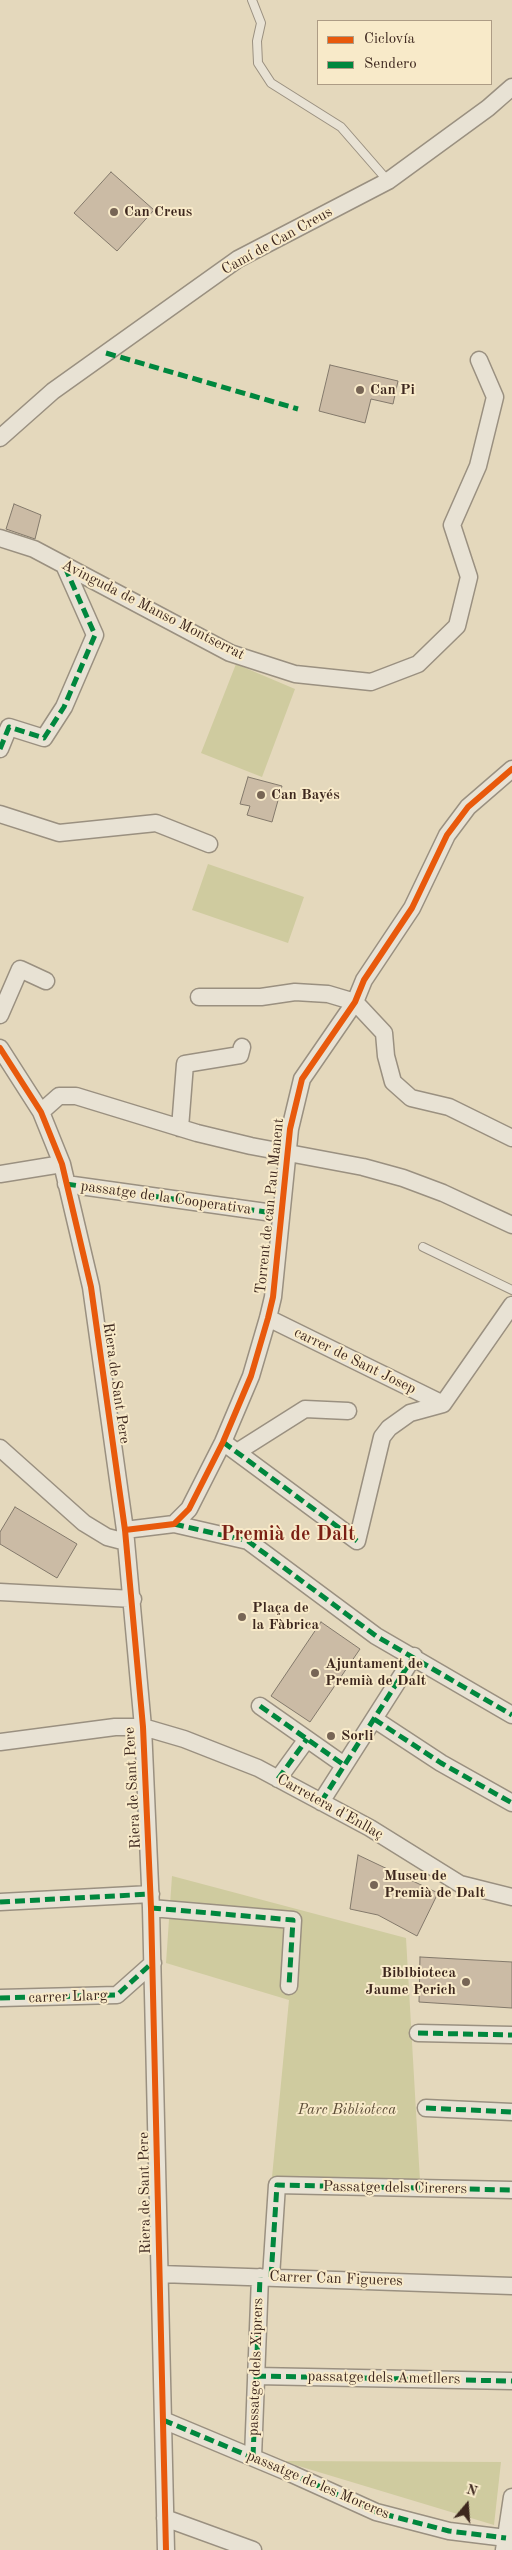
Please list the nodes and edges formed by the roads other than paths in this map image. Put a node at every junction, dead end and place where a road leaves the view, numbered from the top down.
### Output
1 (252, 0) edge
2 (512, 87) edge
3 (388, 181) junction
4 (479, 360) dead end
5 (0, 438) edge
6 (0, 538) edge
7 (64, 565) junction
8 (0, 749) edge
9 (512, 769) edge
10 (0, 814) edge
11 (209, 844) dead end
12 (46, 981) dead end
13 (199, 997) dead end
14 (355, 1002) junction
15 (0, 1015) edge
16 (242, 1047) dead end
17 (0, 1048) edge
18 (41, 1112) junction
19 (180, 1128) junction
20 (512, 1138) edge
21 (287, 1152) junction
22 (62, 1164) junction
23 (0, 1174) edge
24 (66, 1184) junction
25 (266, 1212) dead end
26 (512, 1226) edge
27 (422, 1247) dead end
28 (512, 1290) edge
29 (512, 1305) edge
30 (268, 1318) junction
31 (443, 1404) junction
32 (348, 1411) dead end
33 (222, 1442) junction
34 (0, 1448) edge
35 (237, 1452) junction
36 (174, 1524) junction
37 (126, 1536) junction
38 (0, 1592) edge
39 (133, 1599) junction
40 (414, 1656) junction
41 (260, 1706) dead end
42 (512, 1715) edge
43 (374, 1719) junction
44 (142, 1727) junction
45 (307, 1739) junction
46 (0, 1742) edge
47 (344, 1765) junction
48 (278, 1779) junction
49 (321, 1802) junction
50 (512, 1804) edge
51 (512, 1897) edge
52 (151, 1901) junction
53 (0, 1902) edge
54 (153, 1963) junction
55 (289, 1986) dead end
56 (0, 1998) edge
57 (418, 2033) dead end
58 (512, 2035) edge
59 (426, 2108) dead end
60 (512, 2112) edge
61 (277, 2186) joint
62 (512, 2190) edge
63 (160, 2274) junction
64 (266, 2277) junction
65 (512, 2286) edge
66 (256, 2376) junction
67 (512, 2381) edge
68 (163, 2420) junction
69 (253, 2457) junction
70 (512, 2498) edge
71 (166, 2518) junction
72 (505, 2544) edge
73 (166, 2550) edge
74 (253, 2550) edge

1 - 3 lane
2 - 3 street, Camí de Can Creus
3 - 5 street, Camí de Can Creus
4 - 7 street, Avinguda de Manso Montserrat
6 - 7 street, Avinguda de Manso Montserrat
7 - 8 street
9 - 14 street, Torrent de can Pau Manent
10 - 11 street
12 - 15 street
13 - 14 street
14 - 20 street
14 - 21 street, Torrent de can Pau Manent
16 - 19 street
17 - 18 street, Riera de Sant Pere
18 - 19 street
18 - 22 street, Riera de Sant Pere
19 - 21 street
21 - 26 street
21 - 30 street, Torrent de can Pau Manent
22 - 23 street
22 - 24 street, Riera de Sant Pere
24 - 25 street, passatge de la Cooperativa
24 - 37 street, Riera de Sant Pere
27 - 28 lane
29 - 31 street
30 - 31 street, carrer de Sant Josep
30 - 33 street, Torrent de can Pau Manent
31 - 35 street, carrer de Sant Josep
32 - 35 street
33 - 35 street
33 - 36 street, Torrent de can Pau Manent
34 - 37 street
36 - 37 street
36 - 40 street
37 - 39 street, Riera de Sant Pere
38 - 39 street
39 - 44 street, Riera de Sant Pere
40 - 42 street
40 - 43 street
41 - 45 street
43 - 47 street
43 - 50 street
44 - 46 street, Carretera d'Enllaç
44 - 48 street, Carretera d'Enllaç
44 - 52 street, Riera de Sant Pere
45 - 47 street
45 - 48 street
47 - 49 street
48 - 49 street, Carretera d'Enllaç
49 - 51 street, Carretera d'Enllaç
52 - 53 street
52 - 54 street, Riera de Sant Pere
52 - 55 street
54 - 56 street, carrer Llarg
54 - 63 street, Riera de Sant Pere
57 - 58 street
59 - 60 street
61 - 62 street, Passatge dels Cirerers
61 - 64 street, passatge dels Xiprers
63 - 64 street, Carrer Can Figueres
63 - 68 street, Riera de Sant Pere
64 - 65 street, Carrer Can Figueres
64 - 66 street, passatge dels Xiprers
66 - 67 street, passatge dels Ametllers
66 - 69 street, passatge dels Xiprers
68 - 69 street, passatge de les Moreres
68 - 71 street, Riera de Sant Pere
69 - 72 street, passatge de les Moreres
70 - 72 street
71 - 73 street, Riera de Sant Pere
71 - 74 street

